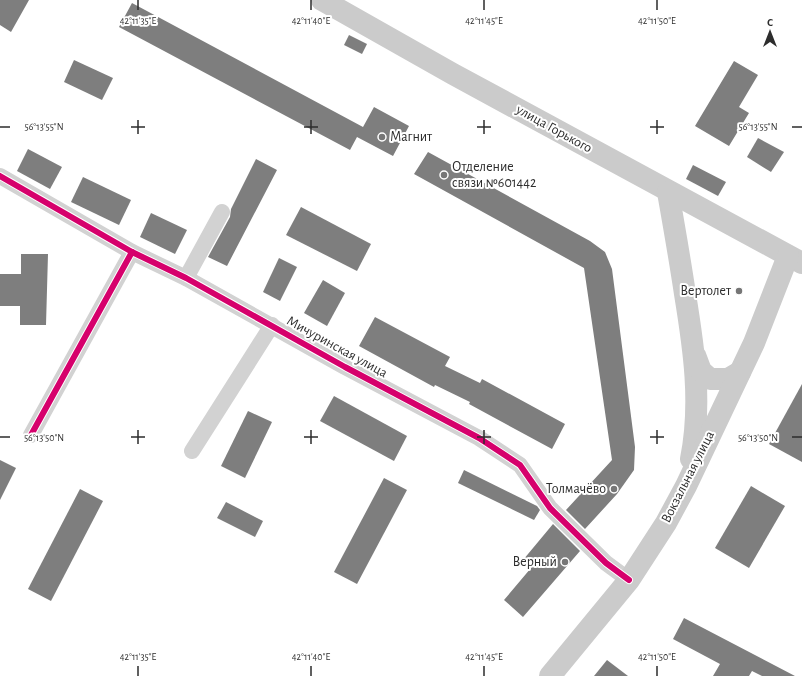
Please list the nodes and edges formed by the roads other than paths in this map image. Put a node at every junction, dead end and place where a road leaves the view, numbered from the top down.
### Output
1 (322, 0) edge
2 (0, 176) edge
3 (668, 192) junction
4 (222, 212) dead end
5 (132, 252) junction
6 (795, 260) edge
7 (186, 278) junction
8 (272, 325) junction
9 (695, 354) junction
10 (740, 372) junction
11 (30, 435) dead end
12 (192, 451) dead end
13 (686, 486) junction
14 (629, 580) junction
15 (550, 676) edge

1 - 3 main road, улица Горького
2 - 5 street, Мичуринская улица
3 - 6 main road, улица Горького
3 - 9 main road
4 - 7 street
5 - 7 street, Мичуринская улица
5 - 11 street
6 - 10 main road, Вокзальная улица
7 - 8 street, Мичуринская улица
8 - 12 street
8 - 14 street, Мичуринская улица
9 - 10 main road
9 - 13 main road
10 - 13 main road, Вокзальная улица
13 - 14 main road, Вокзальная улица
14 - 15 main road, Вокзальная улица

